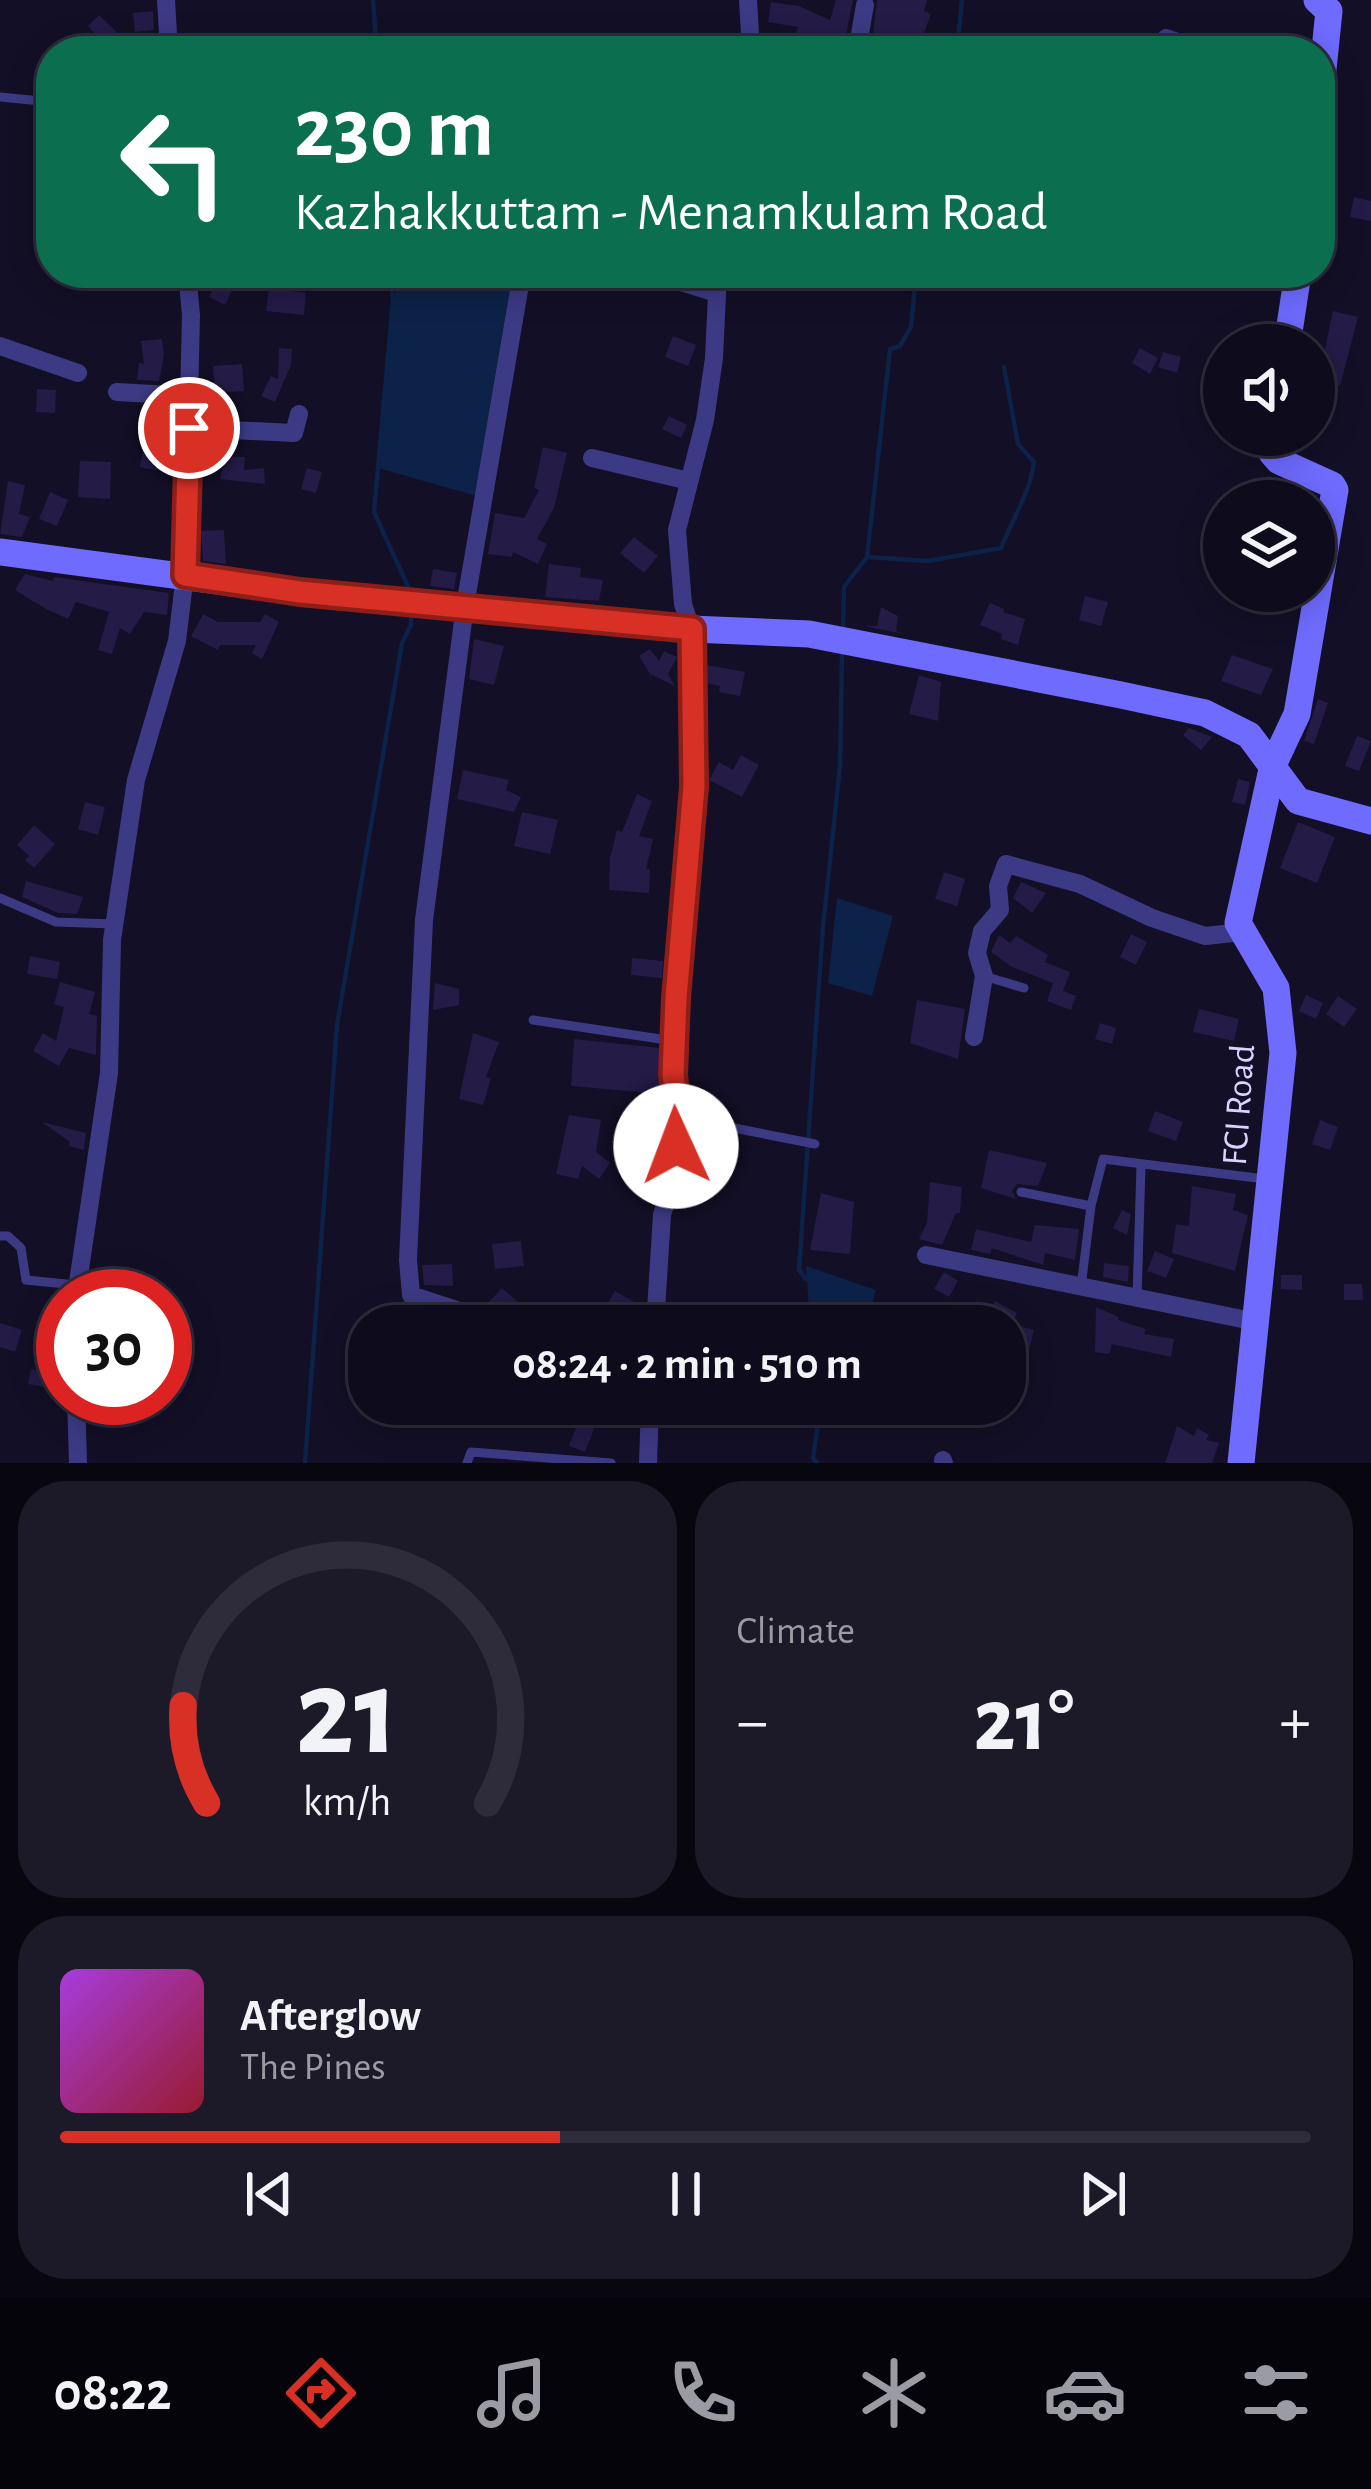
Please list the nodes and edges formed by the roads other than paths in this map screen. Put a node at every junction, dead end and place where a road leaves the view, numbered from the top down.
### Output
1 (166, 0) edge
2 (748, 0) edge
3 (1317, 0) edge
4 (865, 5) dead end
5 (168, 36) edge
6 (750, 36) edge
7 (860, 36) edge
8 (1326, 36) edge
9 (0, 98) edge
10 (36, 101) edge
11 (188, 288) edge
12 (519, 288) edge
13 (717, 288) edge
14 (1296, 288) edge
15 (1290, 324) edge
16 (0, 346) edge
17 (78, 374) dead end
18 (117, 392) dead end
19 (189, 395) junction
20 (299, 414) dead end
21 (189, 428) junction
22 (1274, 456) edge
23 (592, 458) dead end
24 (688, 482) junction
25 (0, 552) edge
26 (185, 575) junction
27 (465, 606) junction
28 (692, 629) junction
29 (1273, 765) junction
30 (1371, 821) edge
31 (0, 898) edge
32 (115, 924) junction
33 (1243, 932) junction
34 (984, 976) junction
35 (1024, 988) dead end
36 (532, 1020) dead end
37 (974, 1037) dead end
38 (674, 1041) junction
39 (678, 1117) junction
40 (815, 1144) dead end
41 (1142, 1166) junction
42 (1271, 1179) junction
43 (1021, 1192) dead end
44 (1090, 1206) junction
45 (0, 1236) edge
46 (926, 1255) dead end
47 (80, 1269) edge
48 (36, 1282) edge
49 (1081, 1287) junction
50 (1137, 1298) junction
51 (441, 1305) edge
52 (656, 1305) edge
53 (1257, 1322) junction
54 (77, 1425) edge
55 (649, 1425) edge
56 (522, 1460) edge
57 (78, 1463) edge
58 (466, 1463) edge
59 (611, 1463) edge
60 (648, 1463) edge
61 (1241, 1463) edge

1 - 5 street
2 - 6 street
3 - 8 main road
4 - 7 street
9 - 10 lane
11 - 19 street
12 - 27 street
13 - 24 street
14 - 15 main road
16 - 17 street
18 - 19 street
19 - 21 street
20 - 21 street
21 - 26 street
22 - 29 main road
23 - 24 street
24 - 28 street
25 - 26 main road
26 - 27 main road
26 - 32 street
27 - 28 main road
27 - 51 street
28 - 29 main road
28 - 38 street
29 - 30 main road
29 - 33 main road
31 - 32 lane
32 - 47 street
33 - 34 street
33 - 42 main road, FCI Road
34 - 35 lane
34 - 37 street
36 - 38 lane
38 - 39 street
39 - 40 lane
39 - 52 street
41 - 42 lane
41 - 44 lane
41 - 50 lane
42 - 53 main road, FCI Road
43 - 44 lane
44 - 49 lane
45 - 48 lane
46 - 49 street
49 - 50 street
50 - 53 street
53 - 61 main road, FCI Road
54 - 57 street
55 - 60 street
56 - 58 lane
56 - 59 lane

